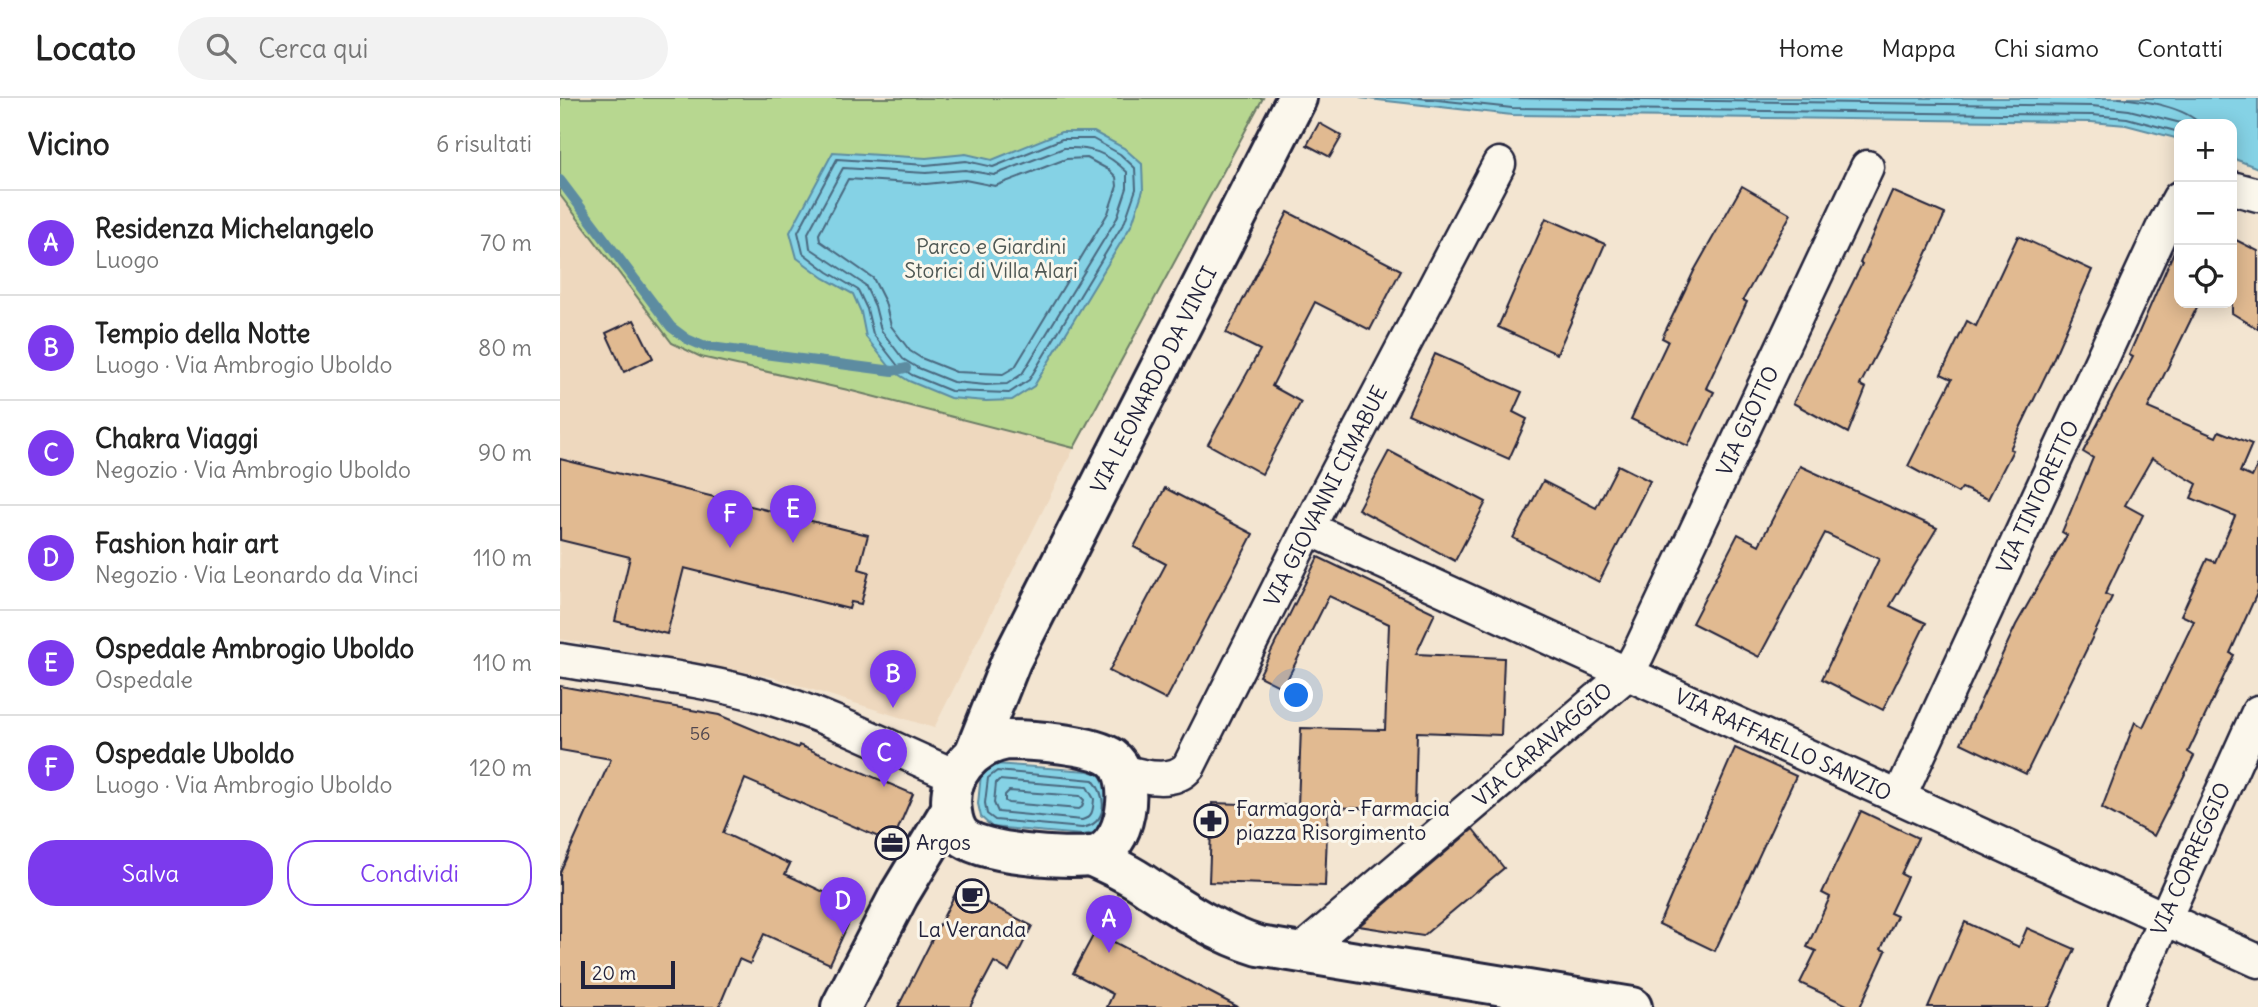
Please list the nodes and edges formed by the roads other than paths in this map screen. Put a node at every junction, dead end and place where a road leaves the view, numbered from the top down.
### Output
1 (1297, 98) edge
2 (1499, 164) dead end
3 (1867, 167) dead end
4 (2237, 189) edge
5 (2258, 195) edge
6 (2174, 207) edge
7 (1308, 528) junction
8 (560, 660) edge
9 (1012, 661) junction
10 (1627, 674) junction
11 (2258, 712) edge
12 (1026, 740) junction
13 (1123, 771) junction
14 (962, 795) junction
15 (1899, 798) junction
16 (1104, 845) junction
17 (2165, 919) junction
18 (1299, 953) junction
19 (2258, 961) edge
20 (841, 1007) edge
21 (1632, 1007) edge
22 (2125, 1007) edge

1 - 9 street, VIA LEONARDO DA VINCI
2 - 7 street, VIA GIOVANNI CIMABUE
3 - 10 street, VIA GIOTTO
4 - 5 street
6 - 15 street, VIA TINTORETTO
7 - 10 street, VIA RAFFAELLO SANZIO
7 - 13 street, VIA GIOVANNI CIMABUE
8 - 14 street
9 - 12 street
9 - 14 street, VIA LEONARDO DA VINCI
10 - 15 street, VIA RAFFAELLO SANZIO
10 - 18 street, VIA CARAVAGGIO
11 - 17 street, VIA CORREGGIO
12 - 13 street
12 - 14 street
13 - 16 street
14 - 16 street
14 - 20 street, VIA LEONARDO DA VINCI
15 - 17 street, VIA RAFFAELLO SANZIO
16 - 18 street
17 - 19 street, VIA RAFFAELLO SANZIO
17 - 22 street, VIA CORREGGIO
18 - 21 street

